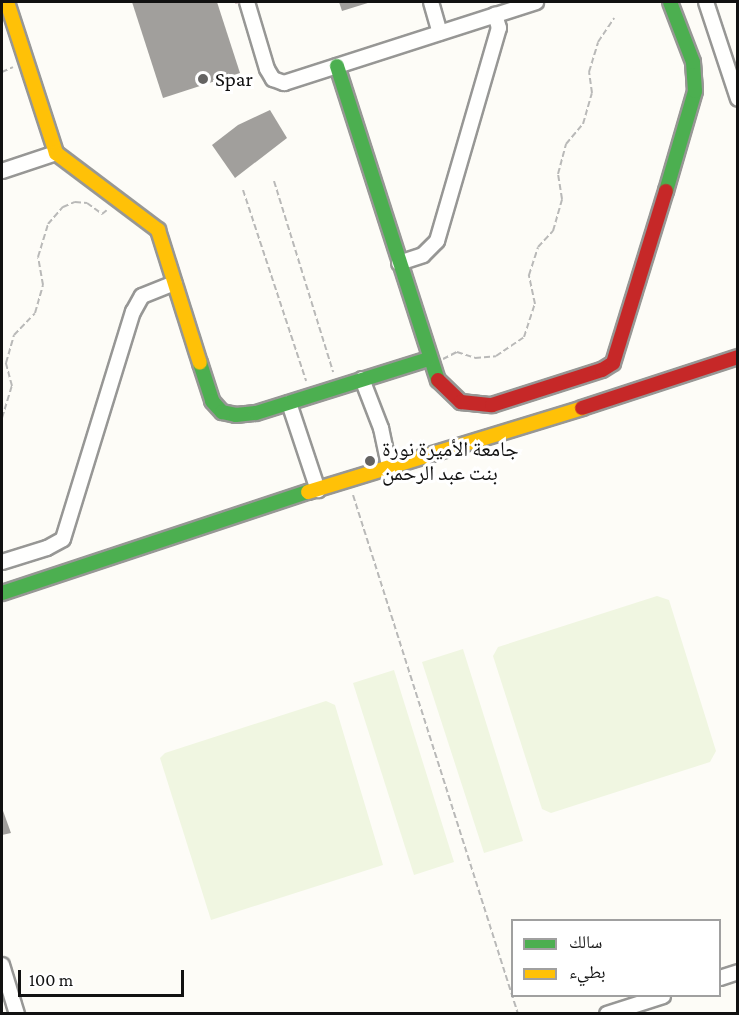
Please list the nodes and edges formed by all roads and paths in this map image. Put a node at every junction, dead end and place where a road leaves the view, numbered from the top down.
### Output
1 (7, 2) edge
2 (247, 2) edge
3 (431, 2) edge
4 (536, 2) edge
5 (670, 2) edge
6 (706, 2) edge
7 (495, 15) junction
8 (614, 18) dead end
9 (440, 33) junction
10 (18, 65) dead end
11 (338, 66) junction
12 (2, 72) edge
13 (738, 99) edge
14 (57, 153) junction
15 (2, 171) edge
16 (274, 181) dead end
17 (243, 190) dead end
18 (111, 207) dead end
19 (399, 263) junction
20 (175, 283) junction
21 (443, 358) dead end
22 (428, 359) junction
23 (735, 360) edge
24 (333, 372) dead end
25 (362, 379) junction
26 (306, 383) dead end
27 (289, 403) junction
28 (2, 418) edge
29 (389, 465) junction
30 (318, 490) junction
31 (353, 495) dead end
32 (2, 562) edge
33 (2, 592) edge
34 (2, 965) edge
35 (738, 972) edge
36 (721, 978) edge
37 (511, 992) edge
38 (513, 997) edge
39 (660, 997) edge
40 (17, 1014) edge
41 (518, 1014) edge
42 (607, 1014) edge

1 - 14 street
2 - 11 street
3 - 9 street
4 - 7 street
5 - 22 street
6 - 13 street
7 - 9 street
7 - 19 street
8 - 21 path
9 - 11 street
10 - 12 path
11 - 19 street
14 - 15 street
14 - 20 street
16 - 24 path
17 - 26 path
18 - 28 path
19 - 22 street
20 - 27 street
20 - 32 street
22 - 25 street
23 - 29 street
25 - 27 street
25 - 29 street
27 - 30 street
29 - 30 street
30 - 33 street
31 - 37 path
34 - 40 street
35 - 36 street
38 - 41 path
39 - 42 street

